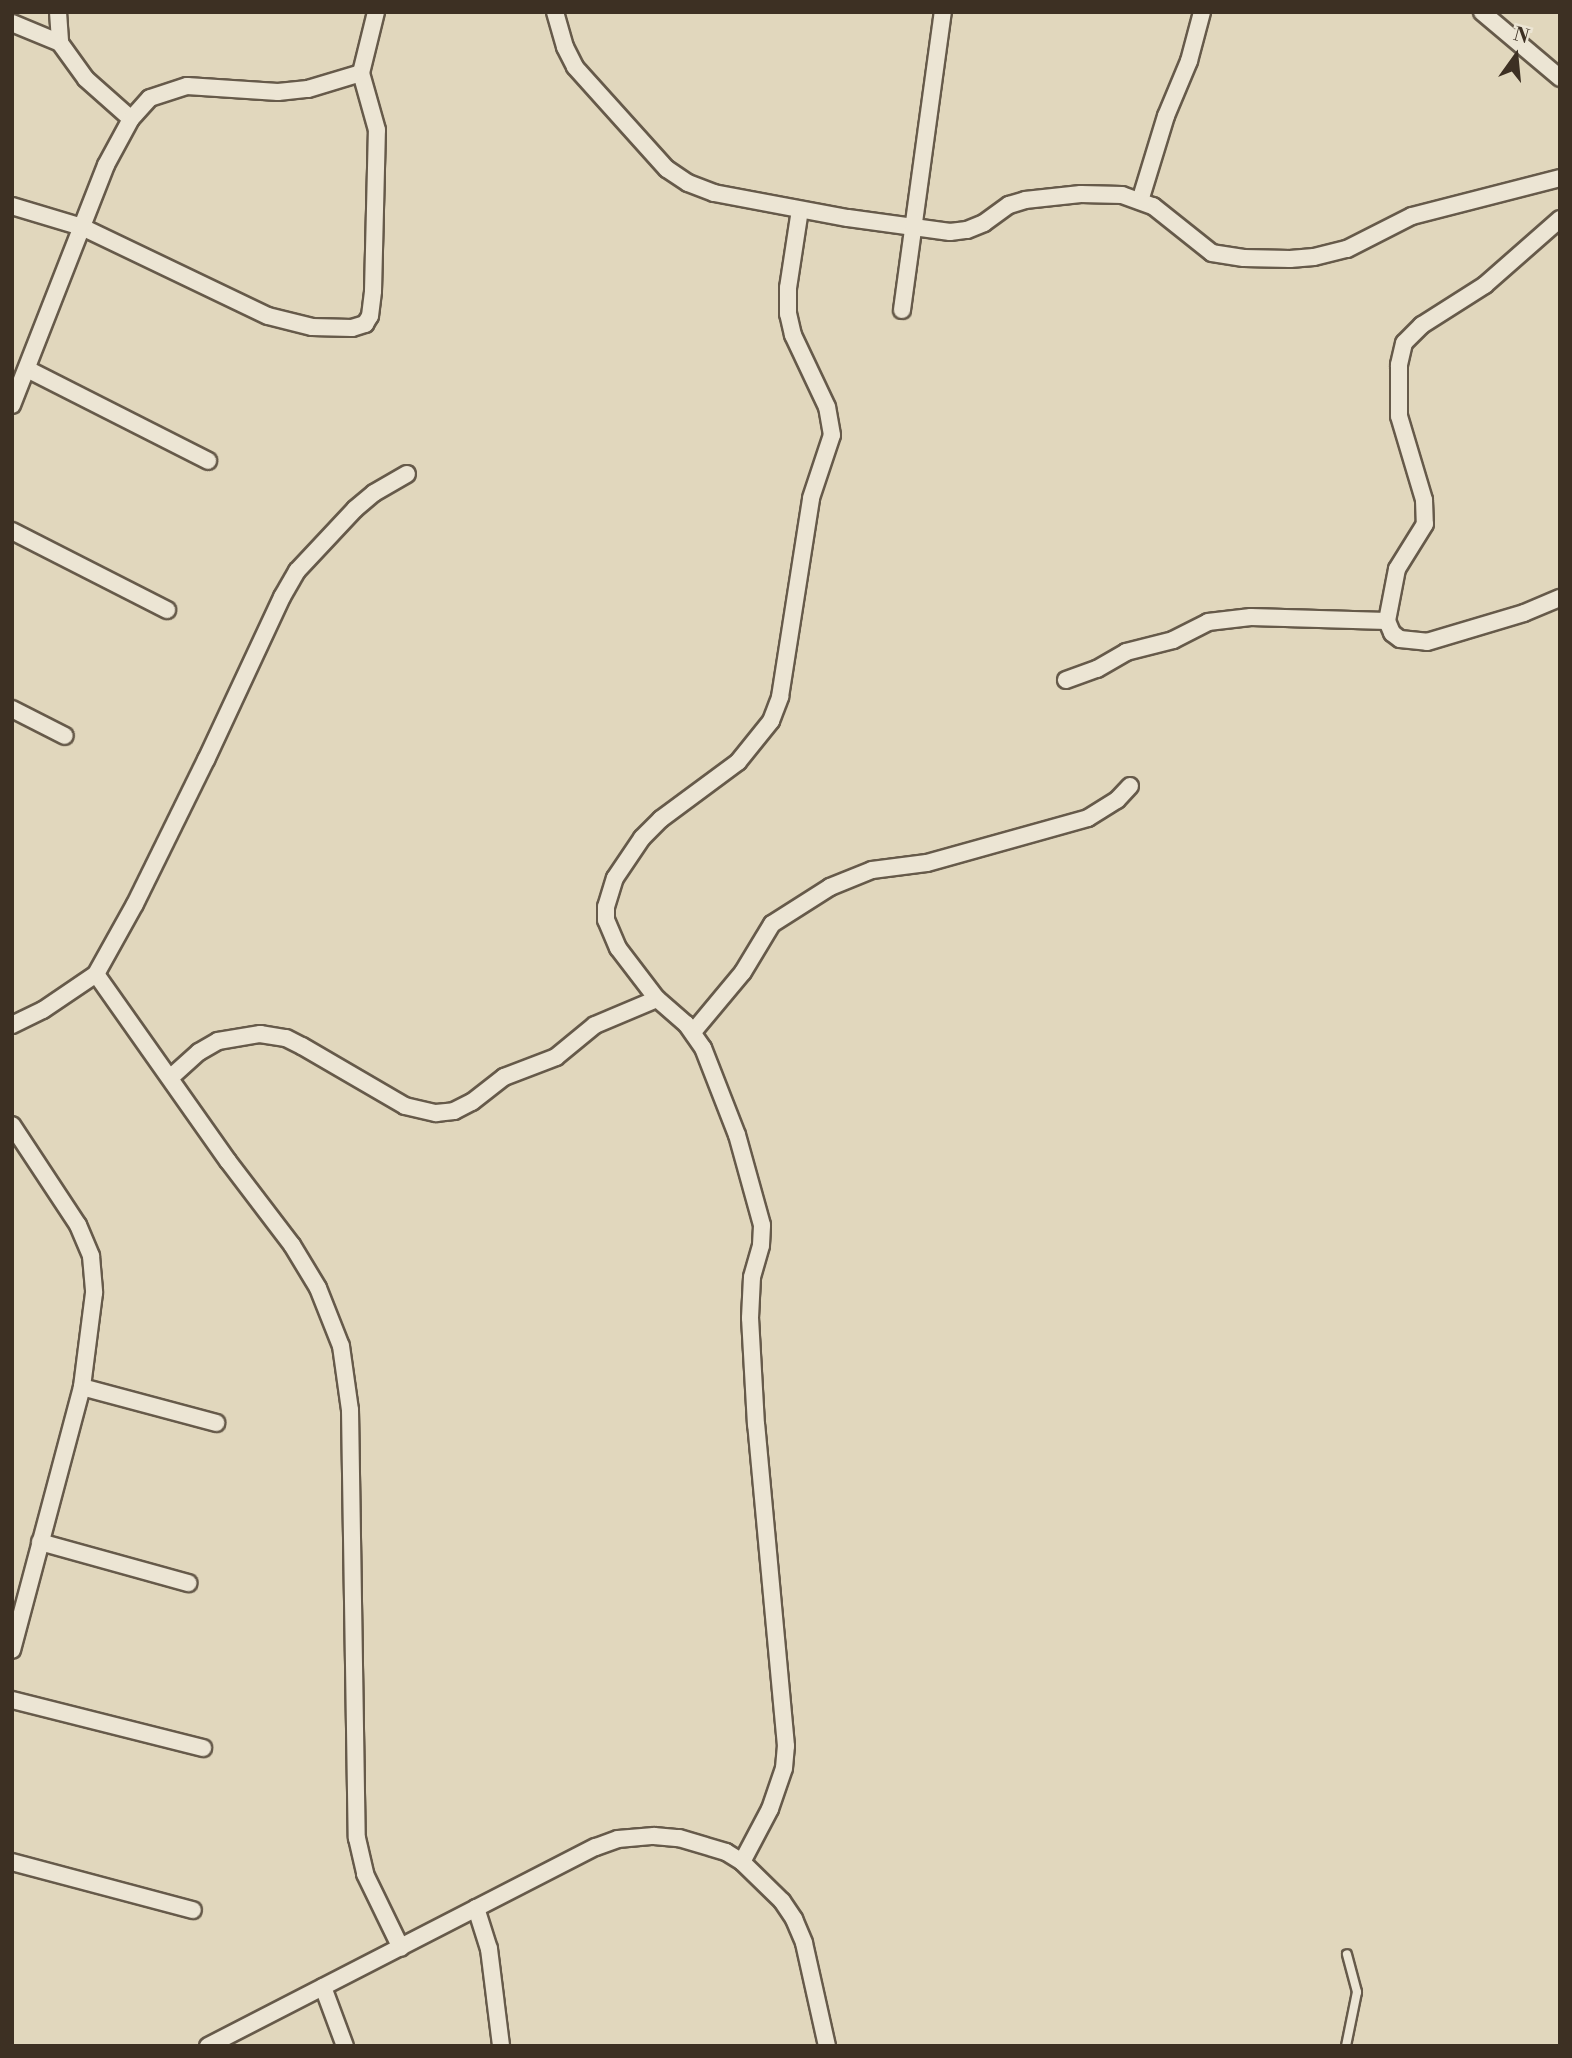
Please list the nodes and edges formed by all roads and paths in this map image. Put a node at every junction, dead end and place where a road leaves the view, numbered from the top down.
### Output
1 (58, 12) edge
2 (376, 12) edge
3 (555, 12) edge
4 (943, 12) edge
5 (1202, 12) edge
6 (1482, 12) edge
7 (12, 23) edge
8 (60, 43) junction
9 (361, 73) junction
10 (1560, 78) edge
11 (131, 119) junction
12 (1560, 178) edge
13 (1140, 201) junction
14 (12, 206) edge
15 (800, 210) junction
16 (1559, 220) edge
17 (82, 227) junction
18 (914, 228) junction
19 (902, 310) dead end
20 (27, 369) junction
21 (12, 405) edge
22 (208, 461) dead end
23 (407, 474) dead end
24 (12, 531) edge
25 (1560, 598) edge
26 (167, 610) dead end
27 (1387, 621) junction
28 (1066, 680) dead end
29 (12, 709) edge
30 (65, 736) dead end
31 (1130, 786) dead end
32 (96, 974) junction
33 (657, 999) junction
34 (12, 1025) edge
35 (693, 1032) junction
36 (170, 1078) junction
37 (12, 1125) edge
38 (82, 1387) junction
39 (216, 1423) dead end
40 (40, 1542) junction
41 (188, 1583) dead end
42 (12, 1650) edge
43 (12, 1700) edge
44 (203, 1748) dead end
45 (12, 1862) edge
46 (742, 1862) junction
47 (476, 1908) junction
48 (193, 1910) dead end
49 (401, 1948) junction
50 (1348, 1954) dead end
51 (323, 1987) junction
52 (208, 2046) edge
53 (345, 2046) edge
54 (501, 2046) edge
55 (827, 2046) edge
56 (1346, 2046) edge

1 - 8 street
2 - 9 street
3 - 15 street
4 - 18 street
5 - 13 street
6 - 10 street
7 - 8 street
8 - 11 street
9 - 11 street
9 - 17 street
11 - 17 street
12 - 13 street
13 - 18 street
14 - 17 street
15 - 18 street
15 - 33 street
16 - 27 street
17 - 20 street
18 - 19 street
20 - 21 street
20 - 22 street
23 - 32 street
24 - 26 street
25 - 27 street
27 - 28 street
29 - 30 street
31 - 35 street
32 - 34 street
32 - 36 street
33 - 35 street
33 - 36 street
35 - 46 street
36 - 49 street
37 - 38 street
38 - 39 street
38 - 40 street
40 - 41 street
40 - 42 street
43 - 44 street
45 - 48 street
46 - 47 street
46 - 55 street
47 - 49 street
47 - 54 street
49 - 51 street
50 - 56 lane
51 - 52 street
51 - 53 street

